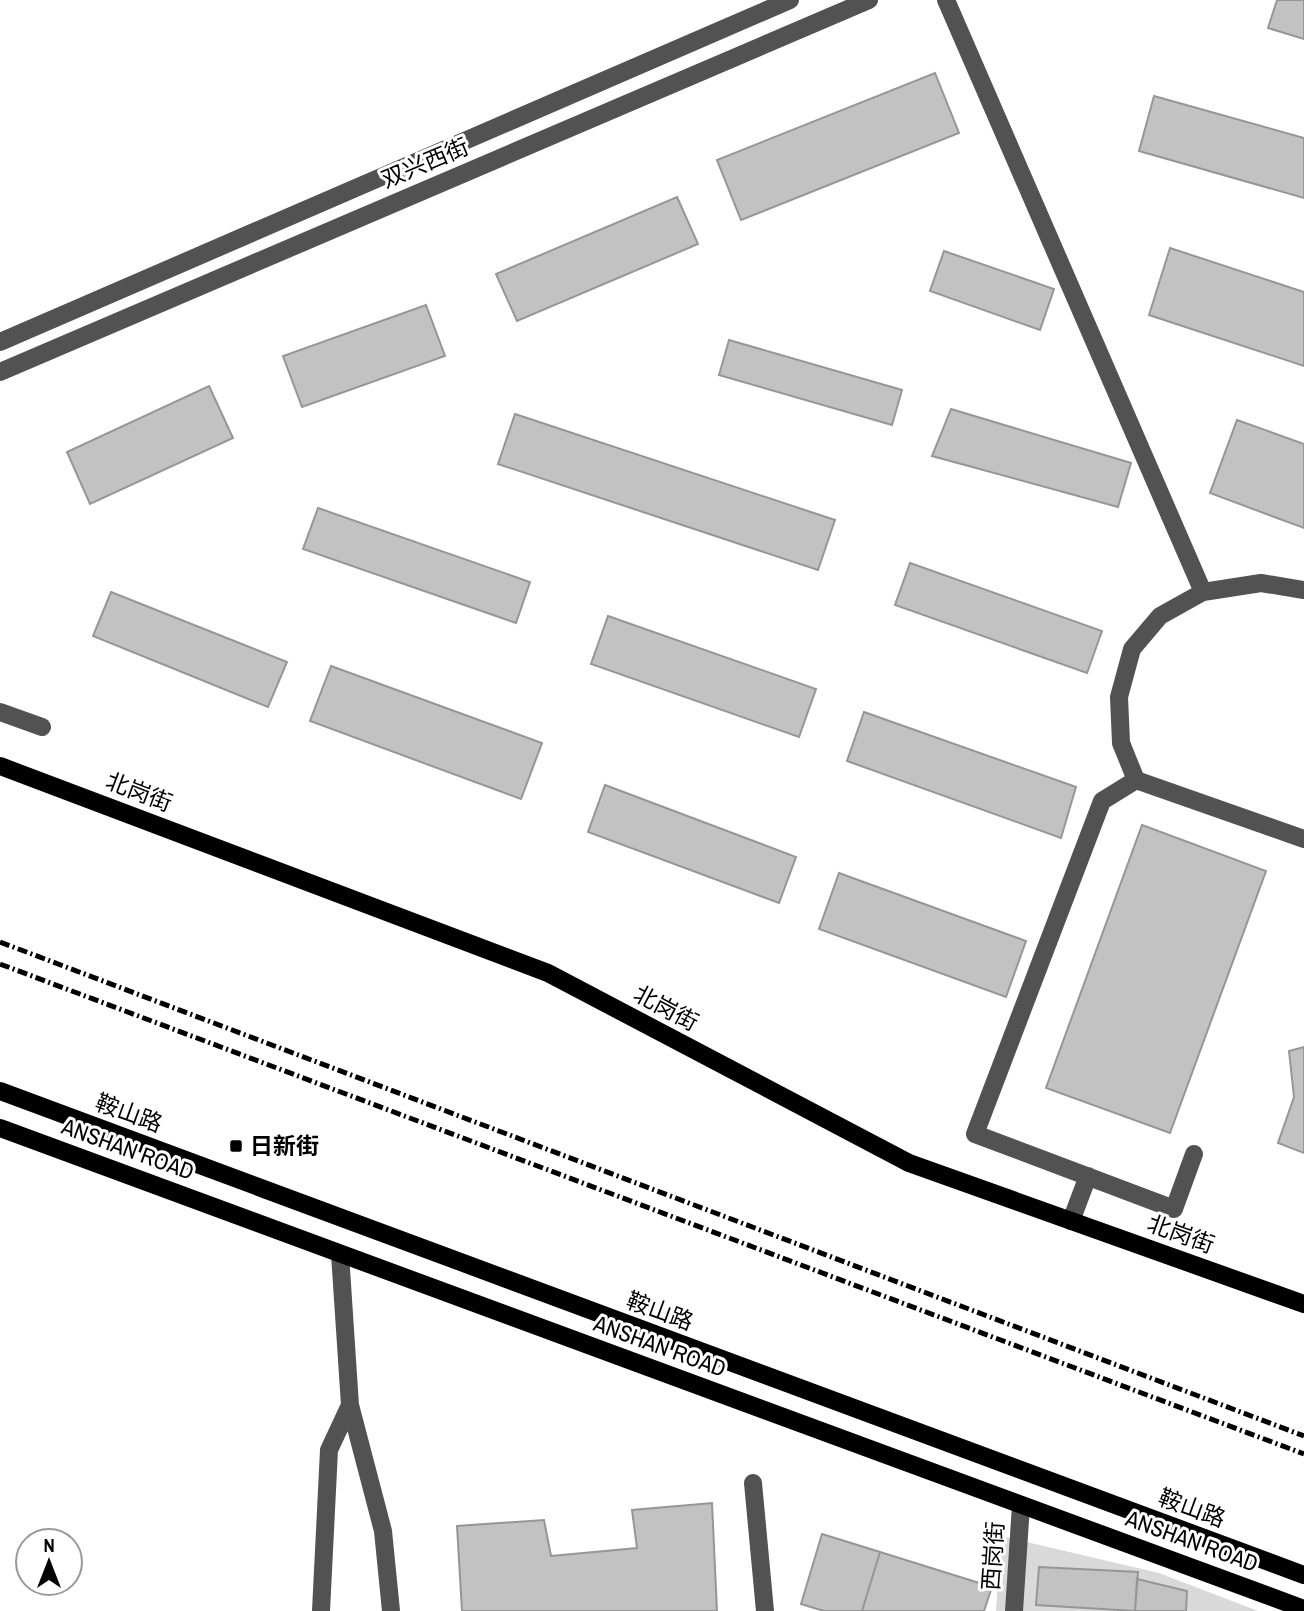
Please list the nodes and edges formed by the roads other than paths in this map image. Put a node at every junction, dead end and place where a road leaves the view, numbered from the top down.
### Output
1 (790, 0) edge
2 (869, 0) edge
3 (946, 0) edge
4 (0, 342) edge
5 (0, 372) edge
6 (1304, 590) edge
7 (1203, 592) junction
8 (0, 712) edge
9 (42, 727) dead end
10 (0, 766) edge
11 (1136, 780) junction
12 (1304, 839) edge
13 (0, 1091) edge
14 (0, 1128) edge
15 (1194, 1154) dead end
16 (1088, 1176) junction
17 (1071, 1221) junction
18 (340, 1254) junction
19 (1304, 1304) edge
20 (350, 1405) junction
21 (752, 1483) dead end
22 (1021, 1505) junction
23 (1304, 1575) edge
24 (1304, 1609) edge
25 (321, 1611) edge
26 (391, 1611) edge
27 (765, 1611) edge
28 (1014, 1611) edge

1 - 4 street, 双兴西街
2 - 5 street, 双兴西街
3 - 7 street
6 - 7 street
7 - 11 street
8 - 9 street
10 - 17 main road, 北岗街
11 - 12 street
11 - 16 street
13 - 23 main road, 鞍山路
14 - 18 main road, ANSHAN ROAD
15 - 16 street
16 - 17 street
17 - 19 main road, 北岗街
18 - 20 street
18 - 22 main road, ANSHAN ROAD
20 - 25 street
20 - 26 street
21 - 27 street
22 - 24 main road, ANSHAN ROAD
22 - 28 street, 西岗街

